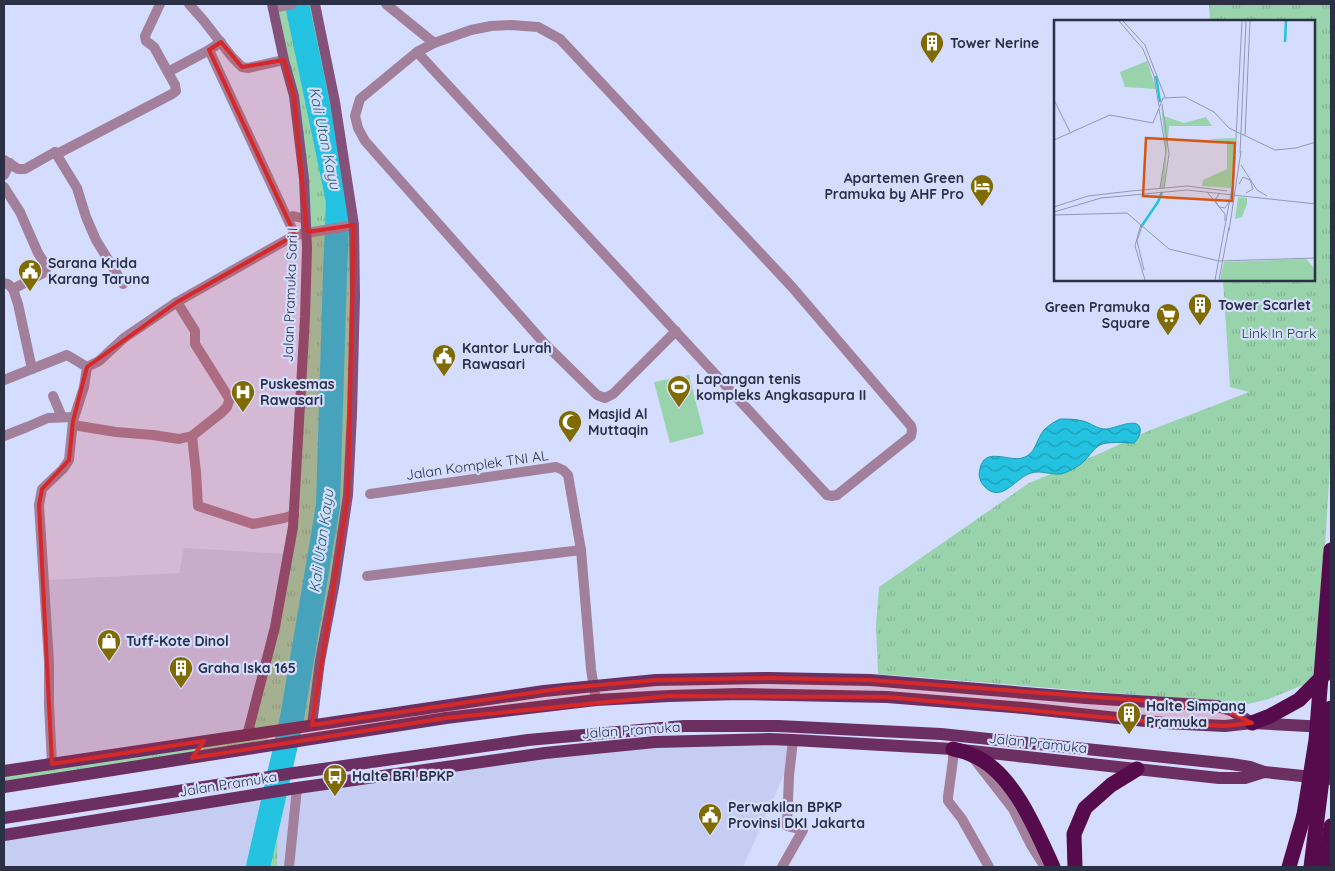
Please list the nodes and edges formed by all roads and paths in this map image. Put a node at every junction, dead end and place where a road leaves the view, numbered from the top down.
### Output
1 (160, 4) edge
2 (189, 4) edge
3 (315, 4) edge
4 (386, 4) edge
5 (280, 5) edge
6 (221, 42) junction
7 (434, 43) junction
8 (209, 50) junction
9 (417, 52) junction
10 (284, 60) junction
11 (168, 72) junction
12 (56, 152) junction
13 (7, 162) edge
14 (4, 175) edge
15 (4, 187) edge
16 (292, 216) dead end
17 (306, 219) junction
18 (352, 225) junction
19 (308, 232) junction
20 (295, 235) junction
21 (4, 283) edge
22 (122, 284) dead end
23 (13, 289) junction
24 (177, 302) junction
25 (676, 331) junction
26 (87, 367) junction
27 (32, 369) junction
28 (4, 380) edge
29 (53, 396) dead end
30 (62, 417) junction
31 (74, 421) junction
32 (4, 436) edge
33 (192, 436) junction
34 (370, 494) dead end
35 (294, 515) junction
36 (581, 550) junction
37 (1331, 550) edge
38 (367, 576) dead end
39 (1331, 668) edge
40 (870, 680) junction
41 (594, 686) junction
42 (887, 697) junction
43 (596, 700) junction
44 (1331, 708) edge
45 (1252, 723) junction
46 (309, 726) junction
47 (684, 726) junction
48 (1330, 727) edge
49 (930, 733) junction
50 (247, 736) junction
51 (280, 737) junction
52 (793, 740) junction
53 (204, 741) junction
54 (655, 742) junction
55 (953, 749) junction
56 (970, 754) junction
57 (192, 758) junction
58 (52, 764) junction
59 (1137, 769) junction
60 (4, 771) edge
61 (1264, 772) junction
62 (1327, 778) edge
63 (4, 787) edge
64 (292, 788) junction
65 (1304, 815) junction
66 (4, 818) edge
67 (1331, 826) edge
68 (4, 835) edge
69 (289, 867) edge
70 (782, 867) edge
71 (989, 867) edge
72 (1045, 867) edge
73 (1053, 867) edge
74 (1075, 867) edge
75 (1289, 867) edge
76 (1299, 867) edge
77 (1312, 867) edge
78 (1325, 867) edge

1 - 11 street
2 - 6 street
3 - 18 street
4 - 7 street
5 - 10 street, Jalan Pramuka Sari I
6 - 8 street
6 - 10 street
7 - 9 street
7 - 25 street
8 - 11 street
8 - 20 street
9 - 25 street
9 - 25 street
10 - 17 street, Jalan Pramuka Sari I
11 - 12 street
12 - 13 street
12 - 22 street
13 - 14 street
15 - 23 street
16 - 17 street
17 - 19 street, Jalan Pramuka Sari I
18 - 19 street
18 - 46 street
19 - 20 street
19 - 35 street, Jalan Pramuka Sari I
20 - 24 street
21 - 23 street
23 - 27 street
24 - 26 street
24 - 33 street
26 - 27 street
26 - 31 street
27 - 28 street
29 - 30 street
30 - 31 street
30 - 32 street
31 - 33 street
31 - 58 street
33 - 35 street
34 - 36 street, Jalan Komplek TNI AL
35 - 50 street, Jalan Pramuka Sari I
36 - 38 street
36 - 41 street, Jalan Komplek TNI AL
37 - 65 highway, bridge
39 - 45 highway
40 - 41 main road
40 - 42 main road
40 - 45 main road
41 - 43 street, Jalan Komplek TNI AL
41 - 46 main road
42 - 43 main road
42 - 45 main road
43 - 51 main road
44 - 48 highway
45 - 48 main road
46 - 51 main road
47 - 49 main road, Jalan Pramuka
47 - 54 main road
47 - 66 main road, Jalan Pramuka
48 - 62 highway
49 - 55 main road
49 - 61 main road, Jalan Pramuka
50 - 51 main road
50 - 53 main road
51 - 57 main road
52 - 54 main road, Jalan Pramuka
52 - 55 main road, Jalan Pramuka
52 - 70 street
53 - 57 main road
53 - 58 main road
54 - 64 main road, Jalan Pramuka
55 - 56 highway
55 - 59 main road, Jalan Pramuka
55 - 71 street
56 - 72 street
56 - 73 highway
57 - 63 main road
58 - 60 main road
59 - 61 main road, Jalan Pramuka
59 - 74 highway
61 - 62 main road, Jalan Pramuka
62 - 77 highway
64 - 68 main road, Jalan Pramuka
64 - 69 street
65 - 75 highway
65 - 76 highway
67 - 78 highway

